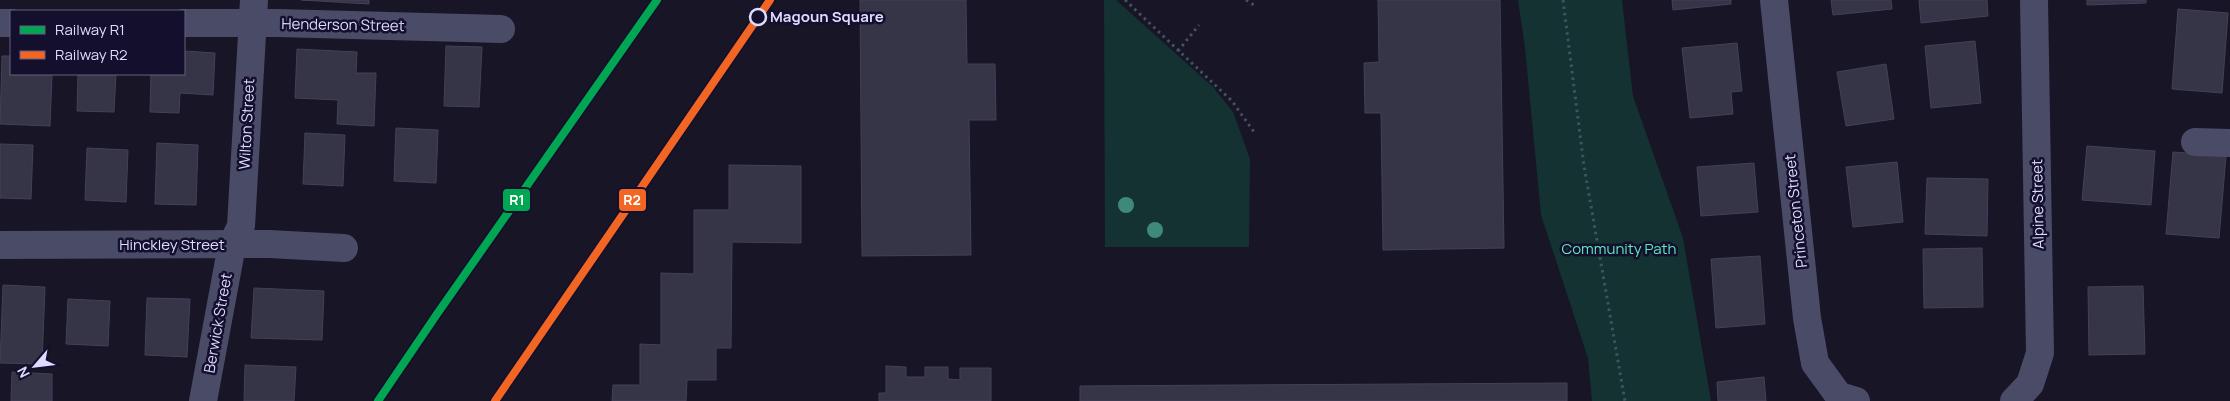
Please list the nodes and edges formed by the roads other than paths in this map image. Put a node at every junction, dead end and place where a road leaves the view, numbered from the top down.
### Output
1 (1774, 0) edge
2 (2034, 0) edge
3 (254, 12) edge
4 (185, 23) edge
5 (501, 29) dead end
6 (2195, 142) dead end
7 (2230, 143) edge
8 (0, 245) edge
9 (232, 246) junction
10 (344, 248) dead end
11 (203, 401) edge
12 (1856, 401) edge
13 (2014, 401) edge

1 - 12 street, Princeton Street
2 - 13 street, Alpine Street
3 - 4 street, Henderson Street
3 - 5 street, Henderson Street
3 - 9 street, Wilton Street
6 - 7 street
8 - 9 street, Hinckley Street
9 - 10 street, Hinckley Street
9 - 11 street, Berwick Street

